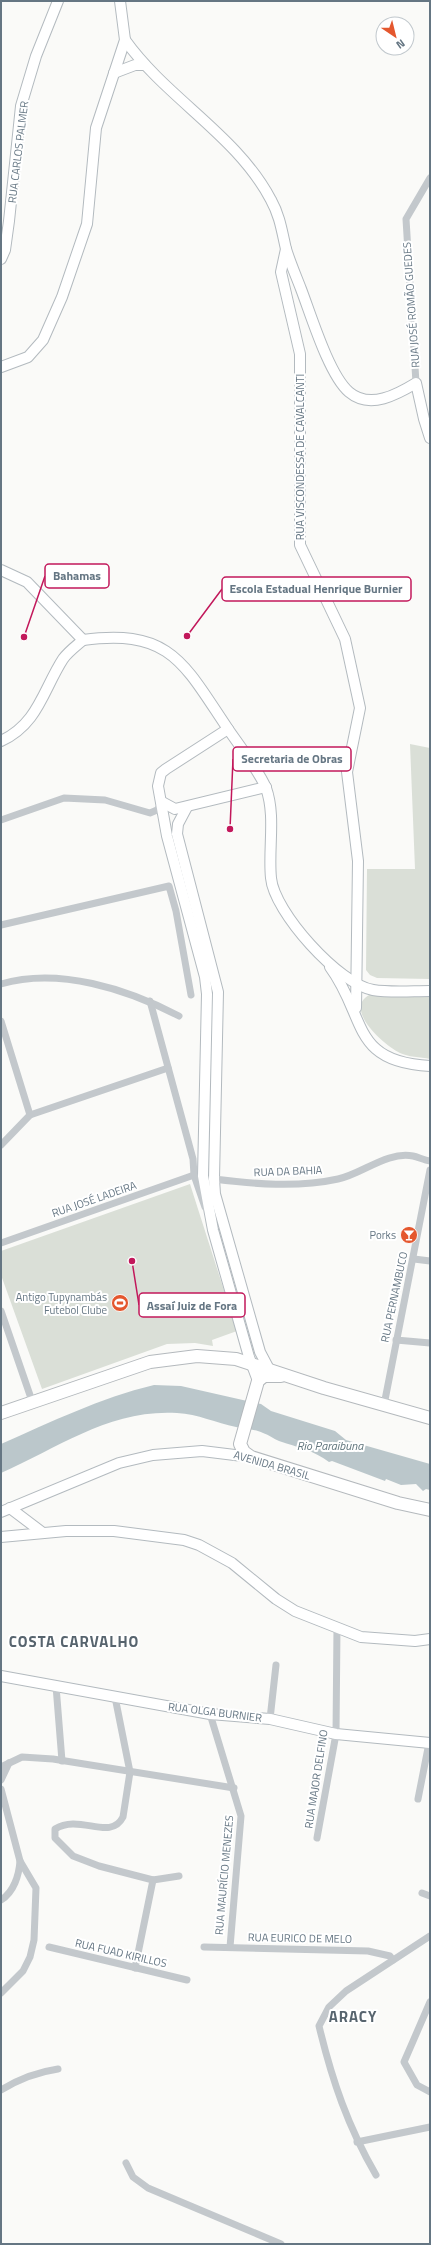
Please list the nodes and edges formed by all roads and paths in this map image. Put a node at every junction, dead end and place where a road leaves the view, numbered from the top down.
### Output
1 (58, 1) edge
2 (120, 1) edge
3 (125, 40) junction
4 (144, 65) junction
5 (114, 73) junction
6 (430, 178) edge
7 (286, 249) junction
8 (1, 259) edge
9 (1, 368) edge
10 (416, 383) junction
11 (430, 438) edge
12 (1, 570) edge
13 (83, 640) junction
14 (228, 729) junction
15 (1, 740) edge
16 (266, 787) junction
17 (162, 802) junction
18 (187, 807) junction
19 (1, 820) edge
20 (1, 925) edge
21 (327, 963) junction
22 (356, 966) junction
23 (356, 982) junction
24 (1, 984) edge
25 (376, 990) junction
26 (430, 991) edge
27 (191, 995) dead end
28 (150, 1001) junction
29 (356, 1012) junction
30 (179, 1016) dead end
31 (2, 1025) edge
32 (430, 1066) edge
33 (168, 1068) junction
34 (211, 1102) junction
35 (30, 1115) junction
36 (1, 1145) edge
37 (430, 1162) edge
38 (430, 1170) edge
39 (199, 1176) junction
40 (214, 1179) junction
41 (1, 1243) edge
42 (414, 1259) junction
43 (430, 1261) edge
44 (245, 1299) junction
45 (235, 1302) junction
46 (1, 1311) edge
47 (396, 1340) junction
48 (430, 1343) edge
49 (236, 1359) junction
50 (253, 1364) junction
51 (269, 1369) junction
52 (286, 1376) junction
53 (257, 1385) junction
54 (32, 1401) junction
55 (384, 1405) junction
56 (1, 1413) edge
57 (430, 1418) edge
58 (241, 1441) junction
59 (223, 1452) junction
60 (251, 1457) junction
61 (30, 1500) junction
62 (5, 1510) edge
63 (430, 1510) edge
64 (27, 1520) junction
65 (43, 1532) junction
66 (1, 1537) edge
67 (337, 1627) junction
68 (430, 1639) edge
69 (276, 1665) dead end
70 (1, 1676) edge
71 (56, 1686) junction
72 (115, 1697) junction
73 (210, 1714) junction
74 (270, 1719) junction
75 (336, 1734) junction
76 (430, 1743) edge
77 (62, 1761) junction
78 (9, 1763) junction
79 (1, 1767) edge
80 (130, 1772) junction
81 (1, 1780) edge
82 (1, 1788) edge
83 (234, 1788) junction
84 (418, 1799) dead end
85 (317, 1838) dead end
86 (20, 1861) junction
87 (179, 1876) dead end
88 (154, 1880) junction
89 (422, 1893) dead end
90 (430, 1896) edge
91 (1, 1900) edge
92 (430, 1936) edge
93 (204, 1947) dead end
94 (230, 1947) junction
95 (49, 1948) dead end
96 (393, 1960) junction
97 (135, 1968) junction
98 (187, 1980) dead end
99 (1, 1993) edge
100 (430, 2002) edge
101 (58, 2069) dead end
102 (1, 2090) edge
103 (430, 2092) edge
104 (430, 2127) edge
105 (357, 2142) junction
106 (126, 2163) dead end
107 (376, 2175) dead end
108 (281, 2244) edge

1 - 8 street, RUA CARLOS PALMER
2 - 3 street
3 - 4 street
3 - 5 street
4 - 5 street
4 - 7 street
5 - 9 street
6 - 10 street, RUA JOSÉ ROMÃO GUEDES
7 - 10 street
7 - 22 street, RUA VISCONDESSA DE CAVALCANTI
10 - 11 street, RUA JOSÉ ROMÃO GUEDES
12 - 13 street
13 - 14 street
13 - 15 street
14 - 16 street
14 - 17 street
16 - 18 street
16 - 21 street
17 - 18 street
17 - 19 street
17 - 34 street
18 - 34 street
20 - 27 street
21 - 23 street
21 - 29 street
22 - 23 street, RUA VISCONDESSA DE CAVALCANTI
22 - 25 street
23 - 25 street
23 - 29 street, RUA VISCONDESSA DE CAVALCANTI
24 - 28 street
25 - 26 street
25 - 29 street
28 - 30 street
28 - 33 street
29 - 32 street
31 - 35 street
33 - 35 street
33 - 39 street
34 - 39 street
34 - 40 street
35 - 36 street
37 - 40 street, RUA DA BAHIA
38 - 42 street, RUA PERNAMBUCO
39 - 41 street, RUA JOSÉ LADEIRA
39 - 45 street
40 - 44 street
42 - 43 street
42 - 47 street, RUA PERNAMBUCO
44 - 45 street
44 - 51 street
45 - 50 street
46 - 54 street
47 - 48 street
47 - 55 street, RUA PERNAMBUCO
49 - 50 highway
49 - 53 highway
49 - 54 highway
50 - 51 highway
50 - 53 street
51 - 52 highway
52 - 53 highway
52 - 55 highway
53 - 58 highway
54 - 56 highway
55 - 57 highway
58 - 59 street
58 - 60 highway
59 - 60 street, AVENIDA BRASIL
59 - 61 street, AVENIDA BRASIL
60 - 63 highway, AVENIDA BRASIL
61 - 62 street, AVENIDA BRASIL
61 - 64 street
62 - 64 street
64 - 65 street
65 - 66 street
65 - 67 street
67 - 68 street
67 - 75 street, RUA MAJOR DELFINO
69 - 74 street
70 - 71 street, RUA OLGA BURNIER
71 - 72 street, RUA OLGA BURNIER
71 - 77 street
72 - 73 street, RUA OLGA BURNIER
72 - 80 street
73 - 74 street, RUA OLGA BURNIER
73 - 83 street, RUA MAURÍCIO MENEZES
74 - 75 street, RUA OLGA BURNIER
75 - 76 street, RUA OLGA BURNIER
75 - 85 street, RUA MAJOR DELFINO
76 - 84 street
77 - 78 street
77 - 80 street
78 - 79 street
78 - 81 street
80 - 83 street
80 - 88 street
82 - 86 street
83 - 94 street, RUA MAURÍCIO MENEZES
86 - 91 street
86 - 99 street
87 - 88 street
88 - 97 street
89 - 90 street
92 - 96 street
93 - 94 street, RUA EURICO DE MELO
94 - 96 street, RUA EURICO DE MELO
95 - 97 street, RUA FUAD KIRILLOS
96 - 105 street
97 - 98 street, RUA FUAD KIRILLOS
100 - 103 street
101 - 102 street
104 - 105 street
105 - 107 street
106 - 108 street

